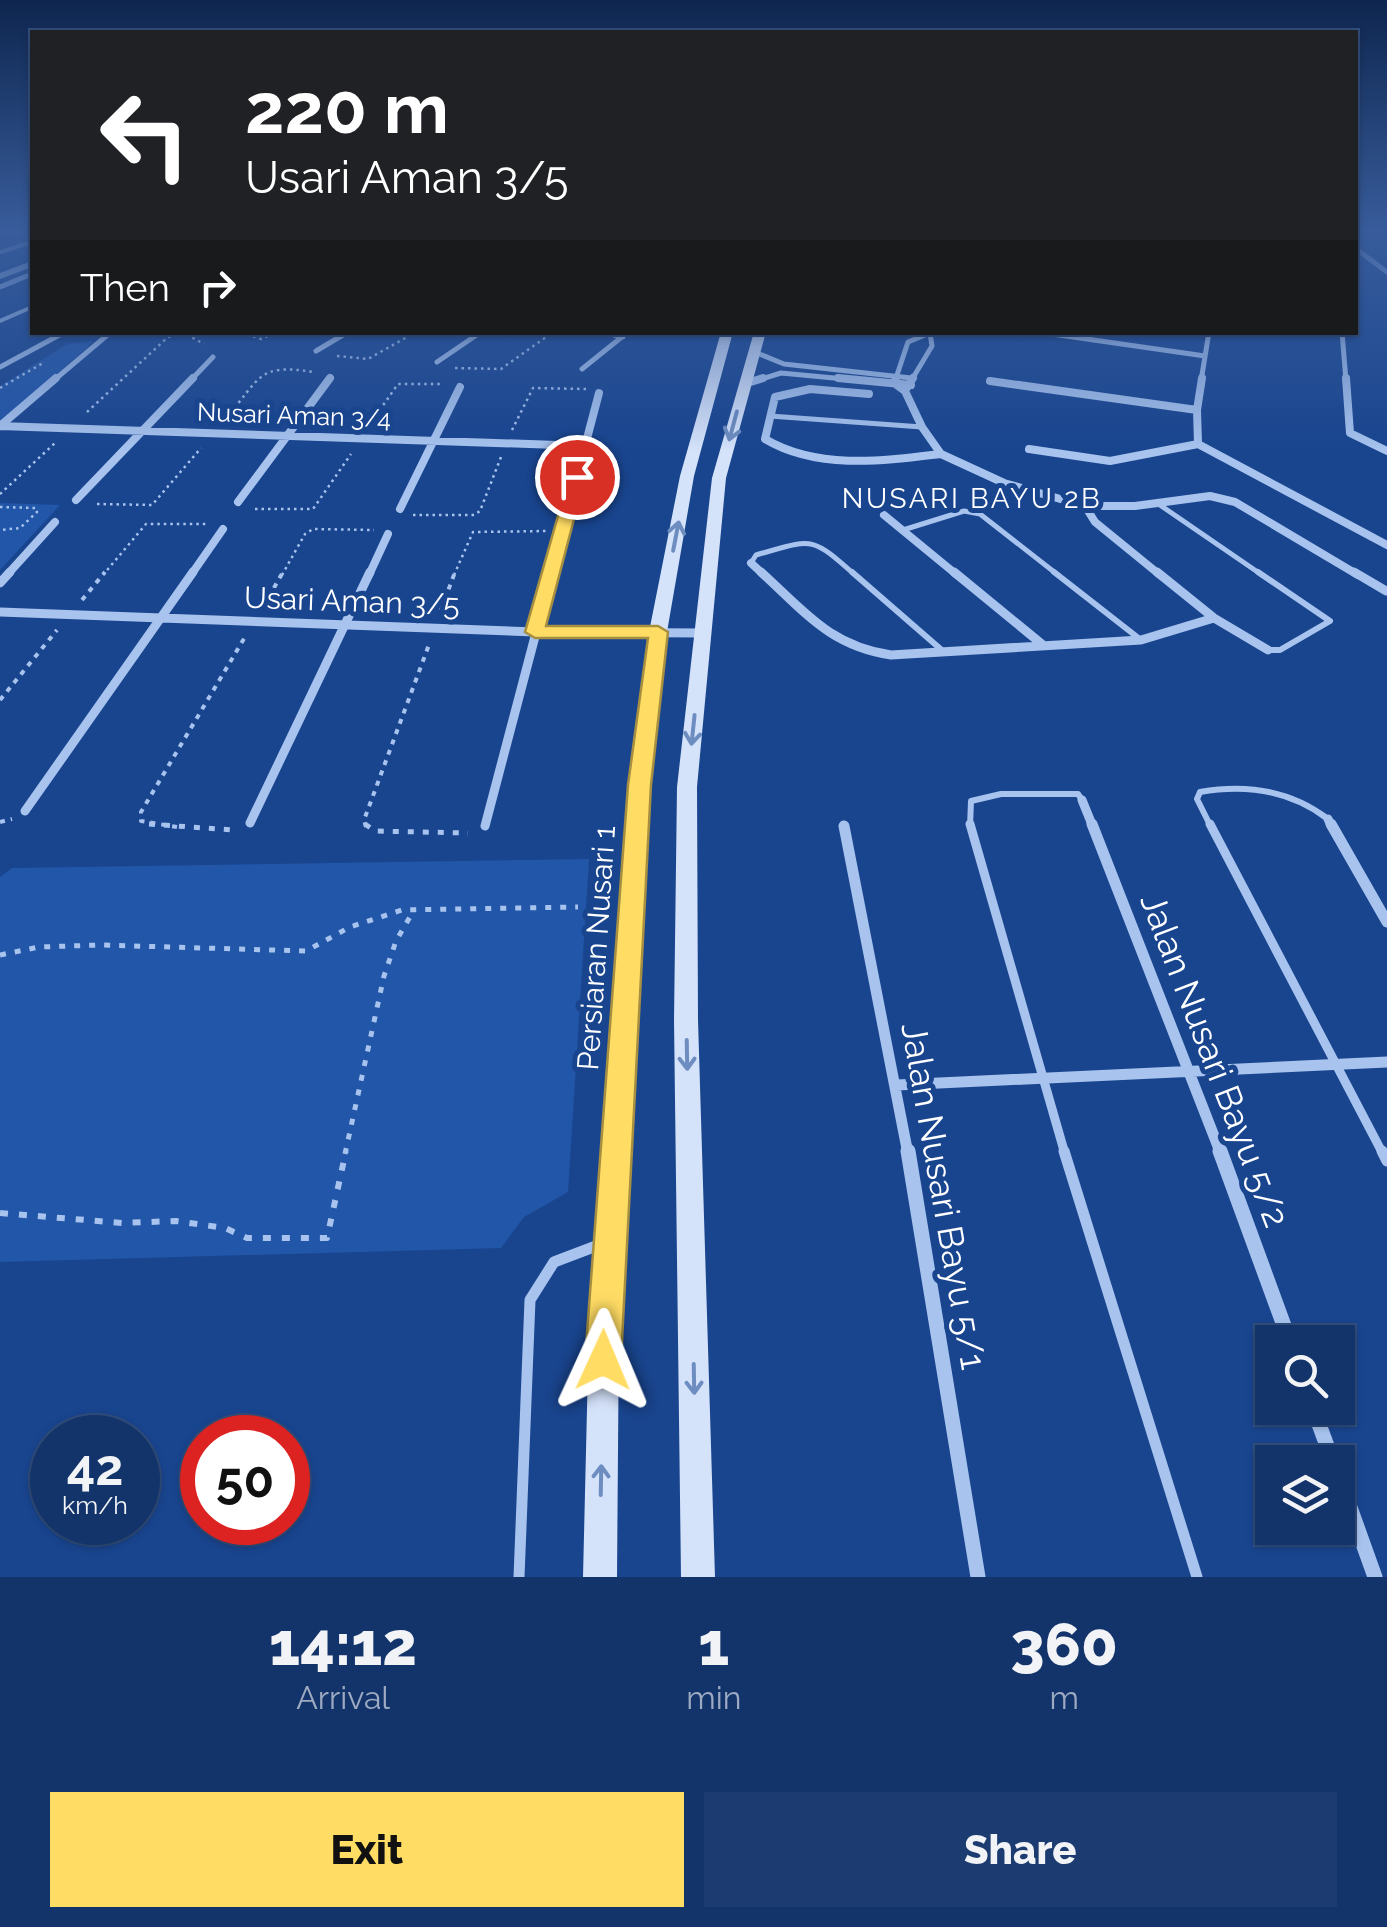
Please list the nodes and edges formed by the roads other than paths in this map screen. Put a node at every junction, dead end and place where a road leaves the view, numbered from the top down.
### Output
1 (30, 308) edge
2 (0, 321) edge
3 (59, 335) edge
4 (107, 335) edge
5 (343, 335) edge
6 (477, 335) edge
7 (626, 335) edge
8 (727, 335) edge
9 (759, 335) edge
10 (923, 335) edge
11 (930, 335) edge
12 (1059, 335) edge
13 (1209, 335) edge
14 (1342, 335) edge
15 (316, 351) road end
16 (752, 351) junction
17 (213, 356) road end
18 (1206, 356) junction
19 (437, 362) road end
20 (0, 367) edge
21 (582, 369) dead end
22 (332, 377) road end
23 (894, 380) junction
24 (990, 380) dead end
25 (744, 384) junction
26 (909, 385) junction
27 (460, 388) road end
28 (600, 393) road end
29 (870, 394) dead end
30 (1197, 410) junction
31 (770, 416) junction
32 (0, 426) edge
33 (922, 427) junction
34 (142, 429) junction
35 (288, 435) junction
36 (433, 440) junction
37 (1198, 444) junction
38 (586, 446) junction
39 (1029, 448) dead end
40 (1387, 451) edge
41 (941, 454) junction
42 (76, 500) road end
43 (238, 502) road end
44 (1157, 503) junction
45 (1085, 506) junction
46 (400, 509) road end
47 (884, 515) dead end
48 (54, 522) dead end
49 (222, 529) road end
50 (903, 530) junction
51 (388, 534) road end
52 (1387, 545) edge
53 (751, 563) joint
54 (0, 583) edge
55 (1386, 591) edge
56 (0, 612) edge
57 (158, 618) junction
58 (1214, 618) junction
59 (344, 626) junction
60 (535, 632) junction
61 (658, 632) junction
62 (703, 633) junction
63 (1141, 640) junction
64 (1043, 646) junction
65 (1268, 650) joint
66 (944, 652) junction
67 (1082, 800) joint
68 (24, 812) dead end
69 (1328, 819) joint
70 (250, 822) road end
71 (485, 826) road end
72 (844, 826) dead end
73 (1387, 922) edge
74 (1387, 1062) edge
75 (1336, 1064) junction
76 (1191, 1072) junction
77 (1042, 1079) junction
78 (897, 1085) junction
79 (1387, 1161) edge
80 (608, 1241) junction
81 (1284, 1325) edge
82 (1355, 1521) edge
83 (703, 1567) edge
84 (519, 1577) edge
85 (600, 1577) edge
86 (978, 1577) edge
87 (1197, 1577) edge
88 (1375, 1577) edge

1 - 2 lane
3 - 20 street
4 - 32 street
5 - 15 street
6 - 19 street
7 - 21 street
61 -> 8 main road, Persiaran Nusari 1
9 - 16 main road
10 - 23 street
11 - 26 street
12 - 18 street
13 - 18 street
14 - 40 street
16 - 23 street
16 - 25 main road
17 - 34 street
18 - 30 street
22 - 35 street
23 - 25 street
23 - 26 street
24 - 30 street
25 -> 62 main road
26 - 33 street
27 - 36 street
28 - 38 street
29 - 31 street
30 - 37 street
31 - 33 lane
31 - 41 street
32 - 34 street, Nusari Aman 3/4
33 - 41 street
34 - 35 street, Nusari Aman 3/4
34 - 42 street
35 - 36 street, Nusari Aman 3/4
35 - 43 street
36 - 38 street, Nusari Aman 3/4
36 - 46 street
37 - 39 street
37 - 52 street
38 - 60 street
41 - 45 street
44 - 45 street
44 - 55 street
44 - 65 lane
45 - 58 street
47 - 50 street
48 - 54 street
49 - 57 street
50 - 63 lane
50 - 64 street
51 - 59 street
53 - 66 street
53 - 66 lane
56 - 57 street, Usari Aman 3/5
57 - 59 street, Usari Aman 3/5
57 - 68 street
58 - 63 street
58 - 65 street
59 - 60 street, Usari Aman 3/5
59 - 70 street
60 - 61 street, Usari Aman 3/5
60 - 71 street
61 - 62 street, Usari Aman 3/5
61 - 80 main road, Persiaran Nusari 1
62 -> 83 main road
63 - 64 street
64 - 66 street
67 - 76 street, Jalan Nusari Bayu 5/2
67 - 77 lane
69 - 73 street
69 - 75 lane
72 - 78 street, Jalan Nusari Bayu 5/1
74 - 75 street
75 - 76 street
75 - 79 lane
76 - 77 street
76 - 81 street, Jalan Nusari Bayu 5/2
77 - 78 street
77 - 87 lane
78 - 86 street, Jalan Nusari Bayu 5/1
80 - 84 lane
85 -> 80 main road, Persiaran Nusari 1
82 - 88 street

